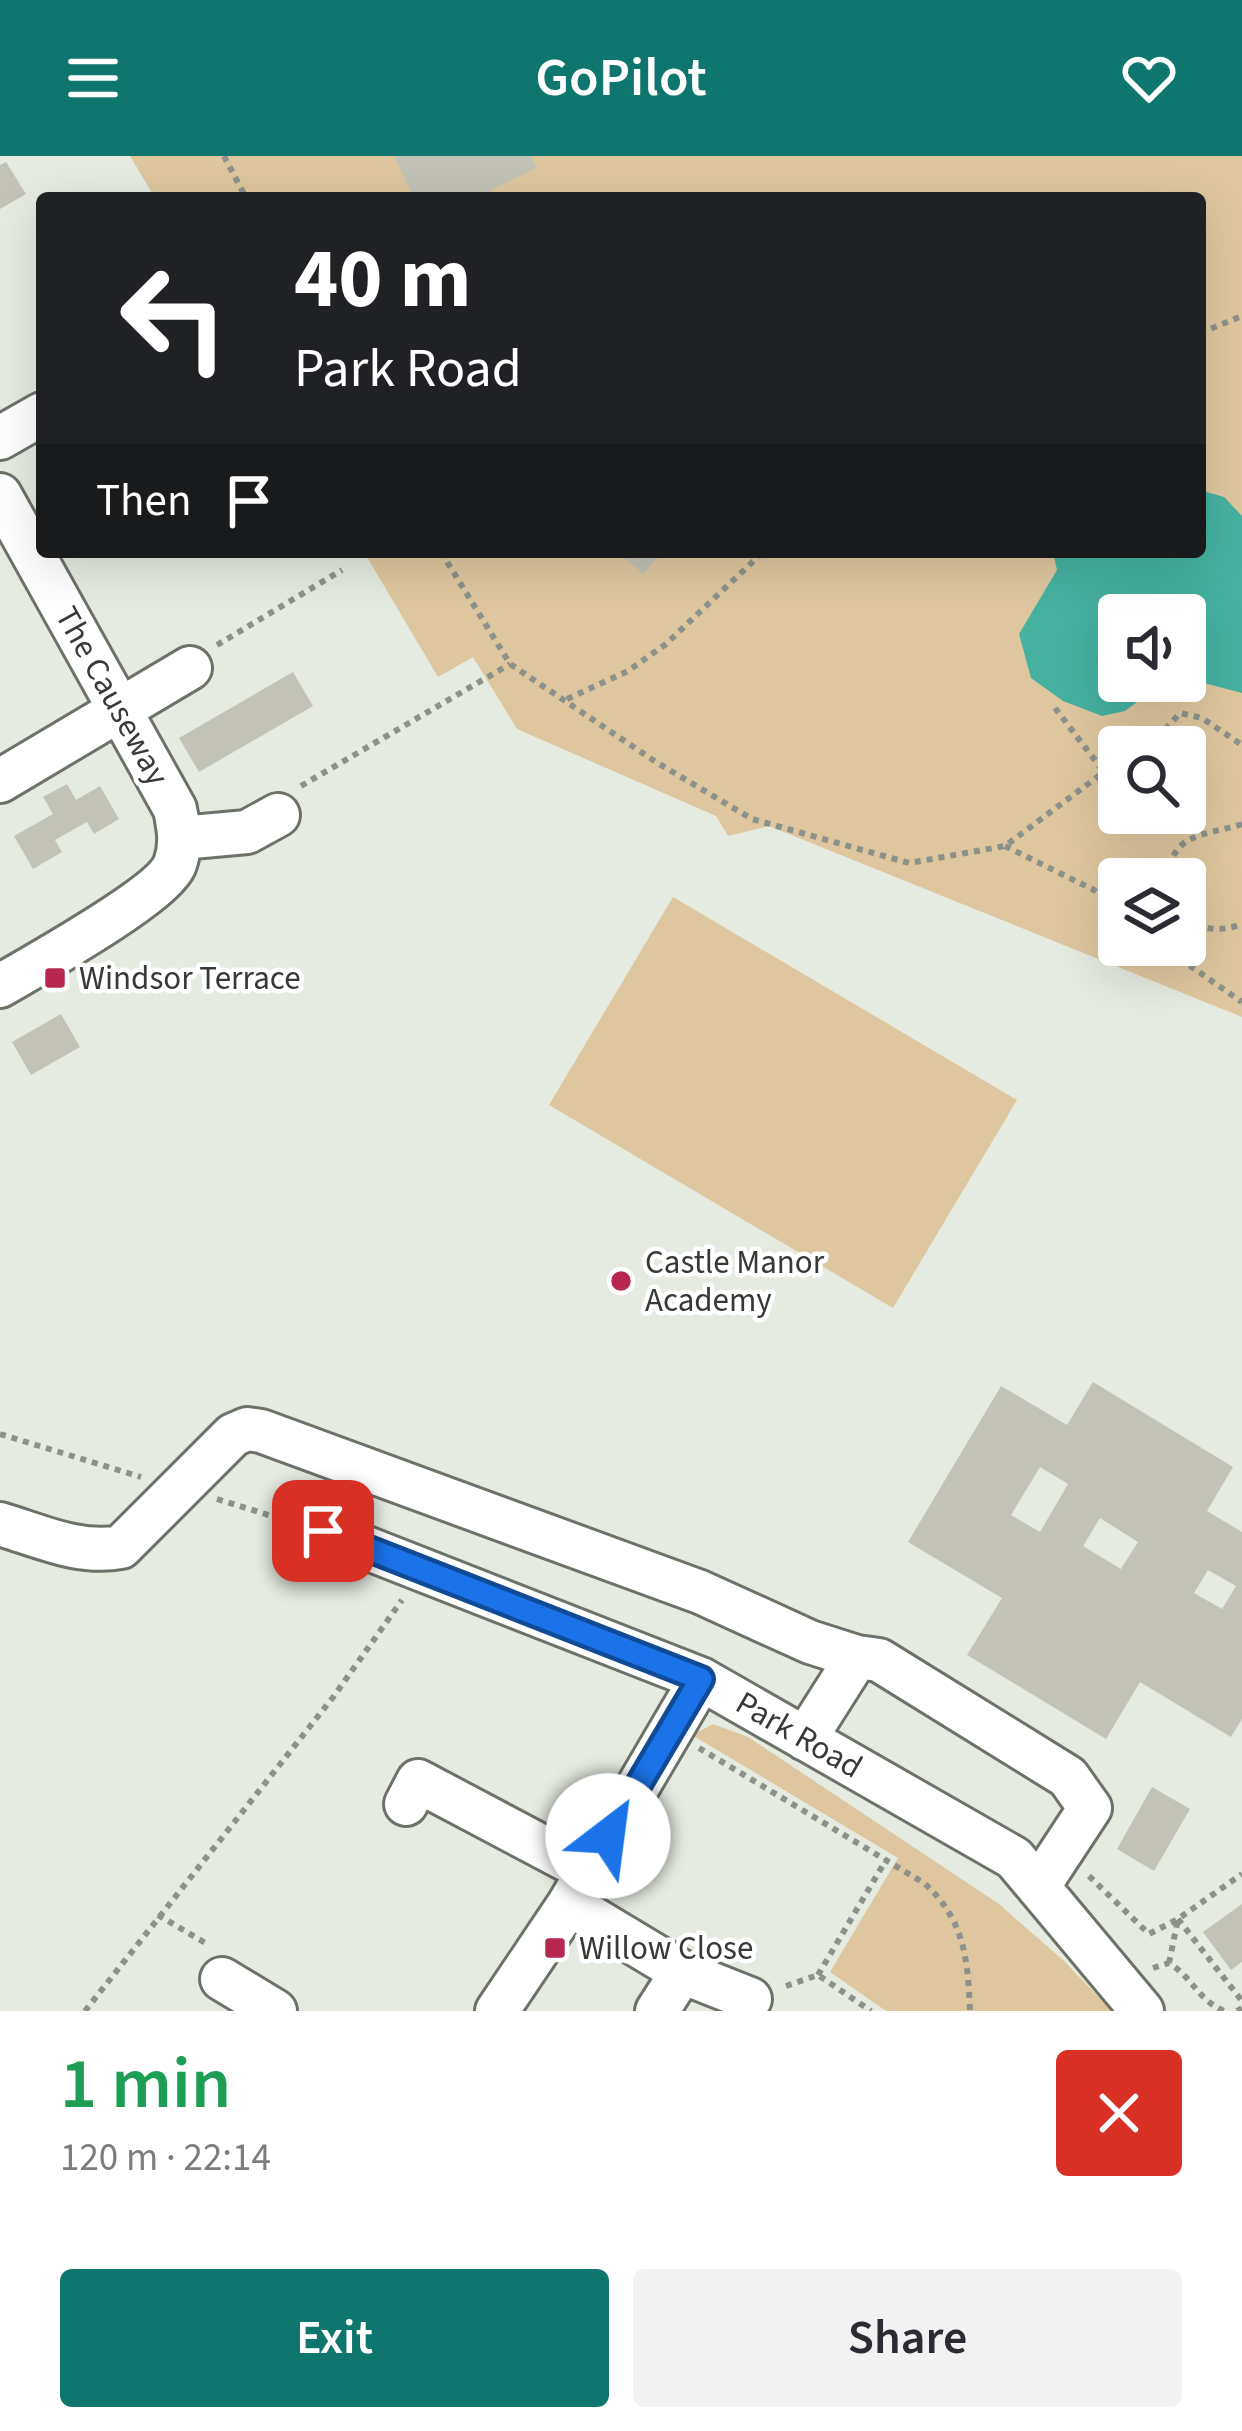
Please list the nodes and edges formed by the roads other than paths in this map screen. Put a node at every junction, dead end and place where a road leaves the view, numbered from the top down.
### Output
1 (36, 417) edge
2 (0, 438) edge
3 (0, 495) edge
4 (190, 668) road end
5 (119, 712) junction
6 (0, 782) edge
7 (278, 815) road end
8 (181, 838) junction
9 (0, 986) edge
10 (0, 1524) edge
11 (323, 1531) dead end
12 (857, 1657) junction
13 (701, 1679) junction
14 (806, 1739) junction
15 (406, 1804) dead end
16 (1038, 1887) junction
17 (578, 1888) junction
18 (682, 1972) junction
19 (222, 1979) road end
20 (750, 2000) road end
21 (275, 2011) edge
22 (497, 2011) edge
23 (657, 2011) edge
24 (1142, 2011) edge

1 - 2 street
3 - 5 street, The Causeway
4 - 5 street
5 - 6 street
5 - 8 street, The Causeway
7 - 8 street
8 - 9 street
10 - 12 street
11 - 13 street, Park Road
12 - 14 street
12 - 16 street
13 - 14 street, Park Road
13 - 17 street
14 - 16 street, Park Road
15 - 17 street
16 - 24 street, Park Road
17 - 18 street
17 - 22 street
18 - 20 street
18 - 23 street
19 - 21 street

